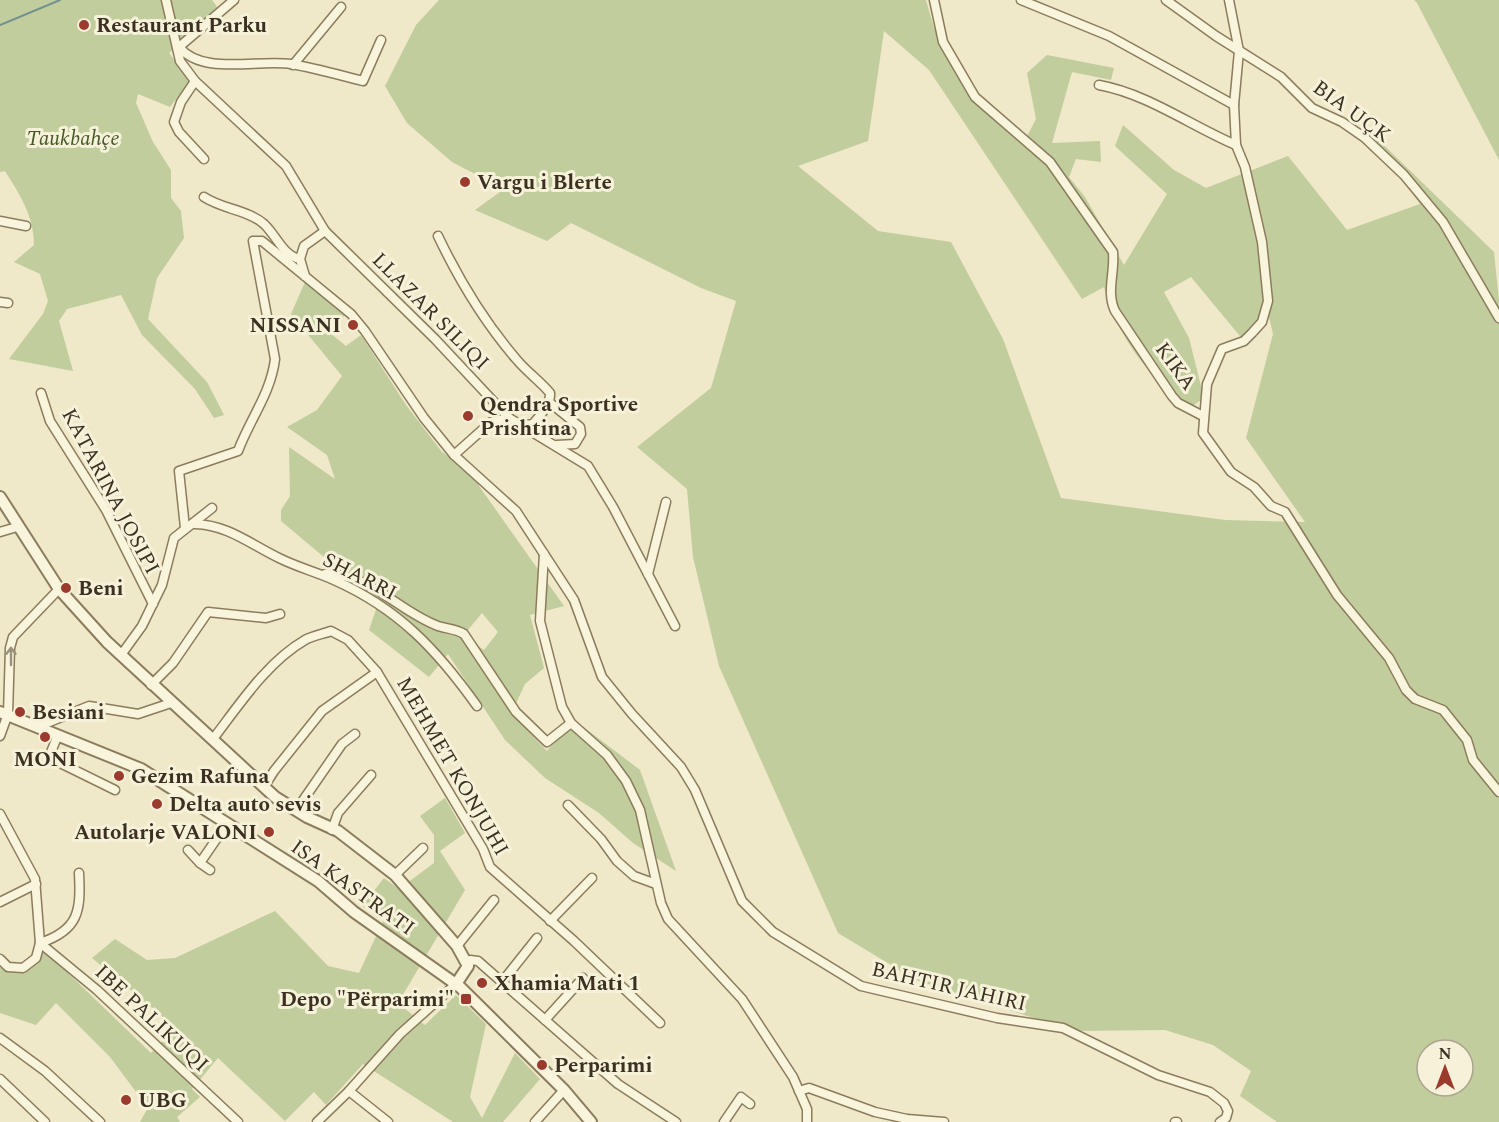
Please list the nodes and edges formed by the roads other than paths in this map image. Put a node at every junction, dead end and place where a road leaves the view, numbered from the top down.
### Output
1 (166, 0) edge
2 (234, 0) edge
3 (934, 0) edge
4 (1022, 0) edge
5 (1166, 0) edge
6 (1229, 0) edge
7 (341, 6) dead end
8 (381, 40) dead end
9 (179, 47) junction
10 (1239, 51) junction
11 (293, 65) junction
12 (195, 81) junction
13 (1099, 84) dead end
14 (1234, 105) junction
15 (1236, 145) junction
16 (204, 159) dead end
17 (204, 197) dead end
18 (0, 221) edge
19 (26, 226) dead end
20 (325, 231) junction
21 (438, 236) dead end
22 (300, 259) junction
23 (305, 276) junction
24 (1499, 318) edge
25 (41, 393) dead end
26 (549, 402) junction
27 (1203, 416) junction
28 (509, 418) junction
29 (524, 425) junction
30 (556, 445) junction
31 (454, 455) junction
32 (0, 497) edge
33 (666, 502) dead end
34 (212, 508) dead end
35 (195, 524) junction
36 (17, 526) junction
37 (185, 528) junction
38 (0, 532) edge
39 (544, 554) junction
40 (321, 574) junction
41 (648, 575) junction
42 (59, 589) junction
43 (153, 604) junction
44 (280, 614) dead end
45 (675, 626) dead end
46 (121, 655) junction
47 (377, 672) junction
48 (151, 685) junction
49 (171, 703) junction
50 (477, 706) dead end
51 (4, 713) edge
52 (571, 723) junction
53 (37, 727) junction
54 (355, 734) dead end
55 (58, 735) junction
56 (0, 736) edge
57 (213, 739) junction
58 (371, 775) dead end
59 (264, 787) junction
60 (115, 790) dead end
61 (1499, 792) edge
62 (568, 805) dead end
63 (297, 809) junction
64 (0, 814) edge
65 (226, 825) junction
66 (332, 830) junction
67 (423, 848) dead end
68 (188, 850) dead end
69 (200, 863) junction
70 (210, 870) dead end
71 (79, 873) dead end
72 (395, 875) junction
73 (592, 878) dead end
74 (36, 884) junction
75 (656, 884) junction
76 (494, 900) dead end
77 (0, 902) edge
78 (550, 921) junction
79 (537, 938) dead end
80 (40, 943) junction
81 (457, 946) junction
82 (0, 959) edge
83 (468, 966) junction
84 (583, 978) dead end
85 (502, 982) junction
86 (456, 984) junction
87 (545, 1020) junction
88 (660, 1023) dead end
89 (0, 1038) edge
90 (0, 1079) edge
91 (564, 1090) junction
92 (349, 1091) junction
93 (799, 1091) junction
94 (750, 1104) dead end
95 (589, 1121) edge
96 (45, 1122) edge
97 (100, 1122) edge
98 (238, 1122) edge
99 (317, 1122) edge
100 (388, 1122) edge
101 (535, 1122) edge
102 (676, 1122) edge
103 (724, 1122) edge
104 (807, 1122) edge
105 (944, 1122) edge
106 (1220, 1122) edge

1 - 9 street, LLAZAR SILIQI
2 - 9 street
3 - 27 street, KIKA
4 - 14 street
5 - 10 street, BIA UÇK
6 - 10 street, KIKA
7 - 11 street
8 - 11 street
9 - 11 street
9 - 12 street, LLAZAR SILIQI
10 - 14 street, KIKA
10 - 24 street, BIA UÇK
12 - 16 street
12 - 20 street, LLAZAR SILIQI
13 - 15 street
14 - 15 street, KIKA
15 - 27 street, KIKA
17 - 22 street
18 - 19 street
20 - 22 street
20 - 28 street, LLAZAR SILIQI
21 - 26 street
22 - 23 street
23 - 31 street, BAHTIR JAHIRI
23 - 37 street, BAHTIR JAHIRI
25 - 43 street, KATARINA JOSIPI
26 - 29 street
26 - 30 street
27 - 61 street
28 - 29 street, LLAZAR SILIQI
28 - 31 street
29 - 30 street, LLAZAR SILIQI
30 - 41 street, LLAZAR SILIQI
31 - 39 street, BAHTIR JAHIRI
32 - 36 street
33 - 41 street
34 - 35 street
35 - 37 street
35 - 40 street, SHARRI
36 - 38 street
36 - 42 street
37 - 43 street
39 - 52 street
39 - 106 street, BAHTIR JAHIRI
40 - 50 street, SHARRI
40 - 52 street
41 - 45 street, LLAZAR SILIQI
42 - 46 street
51 -> 42 street
43 - 46 street
44 - 48 street
46 - 48 street
47 - 57 street, MEHMET KONJUHI
47 - 59 street, MEHMET KONJUHI
47 - 78 street, MEHMET KONJUHI
48 - 49 street
49 - 53 street
49 - 57 street
51 - 53 street, ISA KASTRATI
51 - 56 street
52 - 75 street
53 - 55 street, ISA KASTRATI
54 - 63 street
55 - 60 street
55 - 65 street, ISA KASTRATI
57 - 59 street
58 - 66 street
59 - 63 street
62 - 75 street
63 - 66 street
64 - 74 street
65 - 69 street
65 - 86 street, ISA KASTRATI
66 - 72 street
67 - 72 street
68 - 69 street
69 - 70 street
71 - 80 street
72 - 81 street
73 - 78 street
74 - 77 street
74 - 80 street
75 - 93 street
76 - 81 street
78 - 88 street, MEHMET KONJUHI
79 - 85 street
80 - 82 street
80 - 98 street, IBE PALIKUQI
81 - 83 street
83 - 85 street
83 - 86 street
84 - 87 street
85 - 87 street
86 - 91 street, ISA KASTRATI
86 - 92 street
87 - 102 street
89 - 97 street
90 - 96 street
91 - 95 street, ISA KASTRATI
91 - 101 street
92 - 99 street
92 - 100 street
93 - 104 street
93 - 105 street
94 - 103 street

